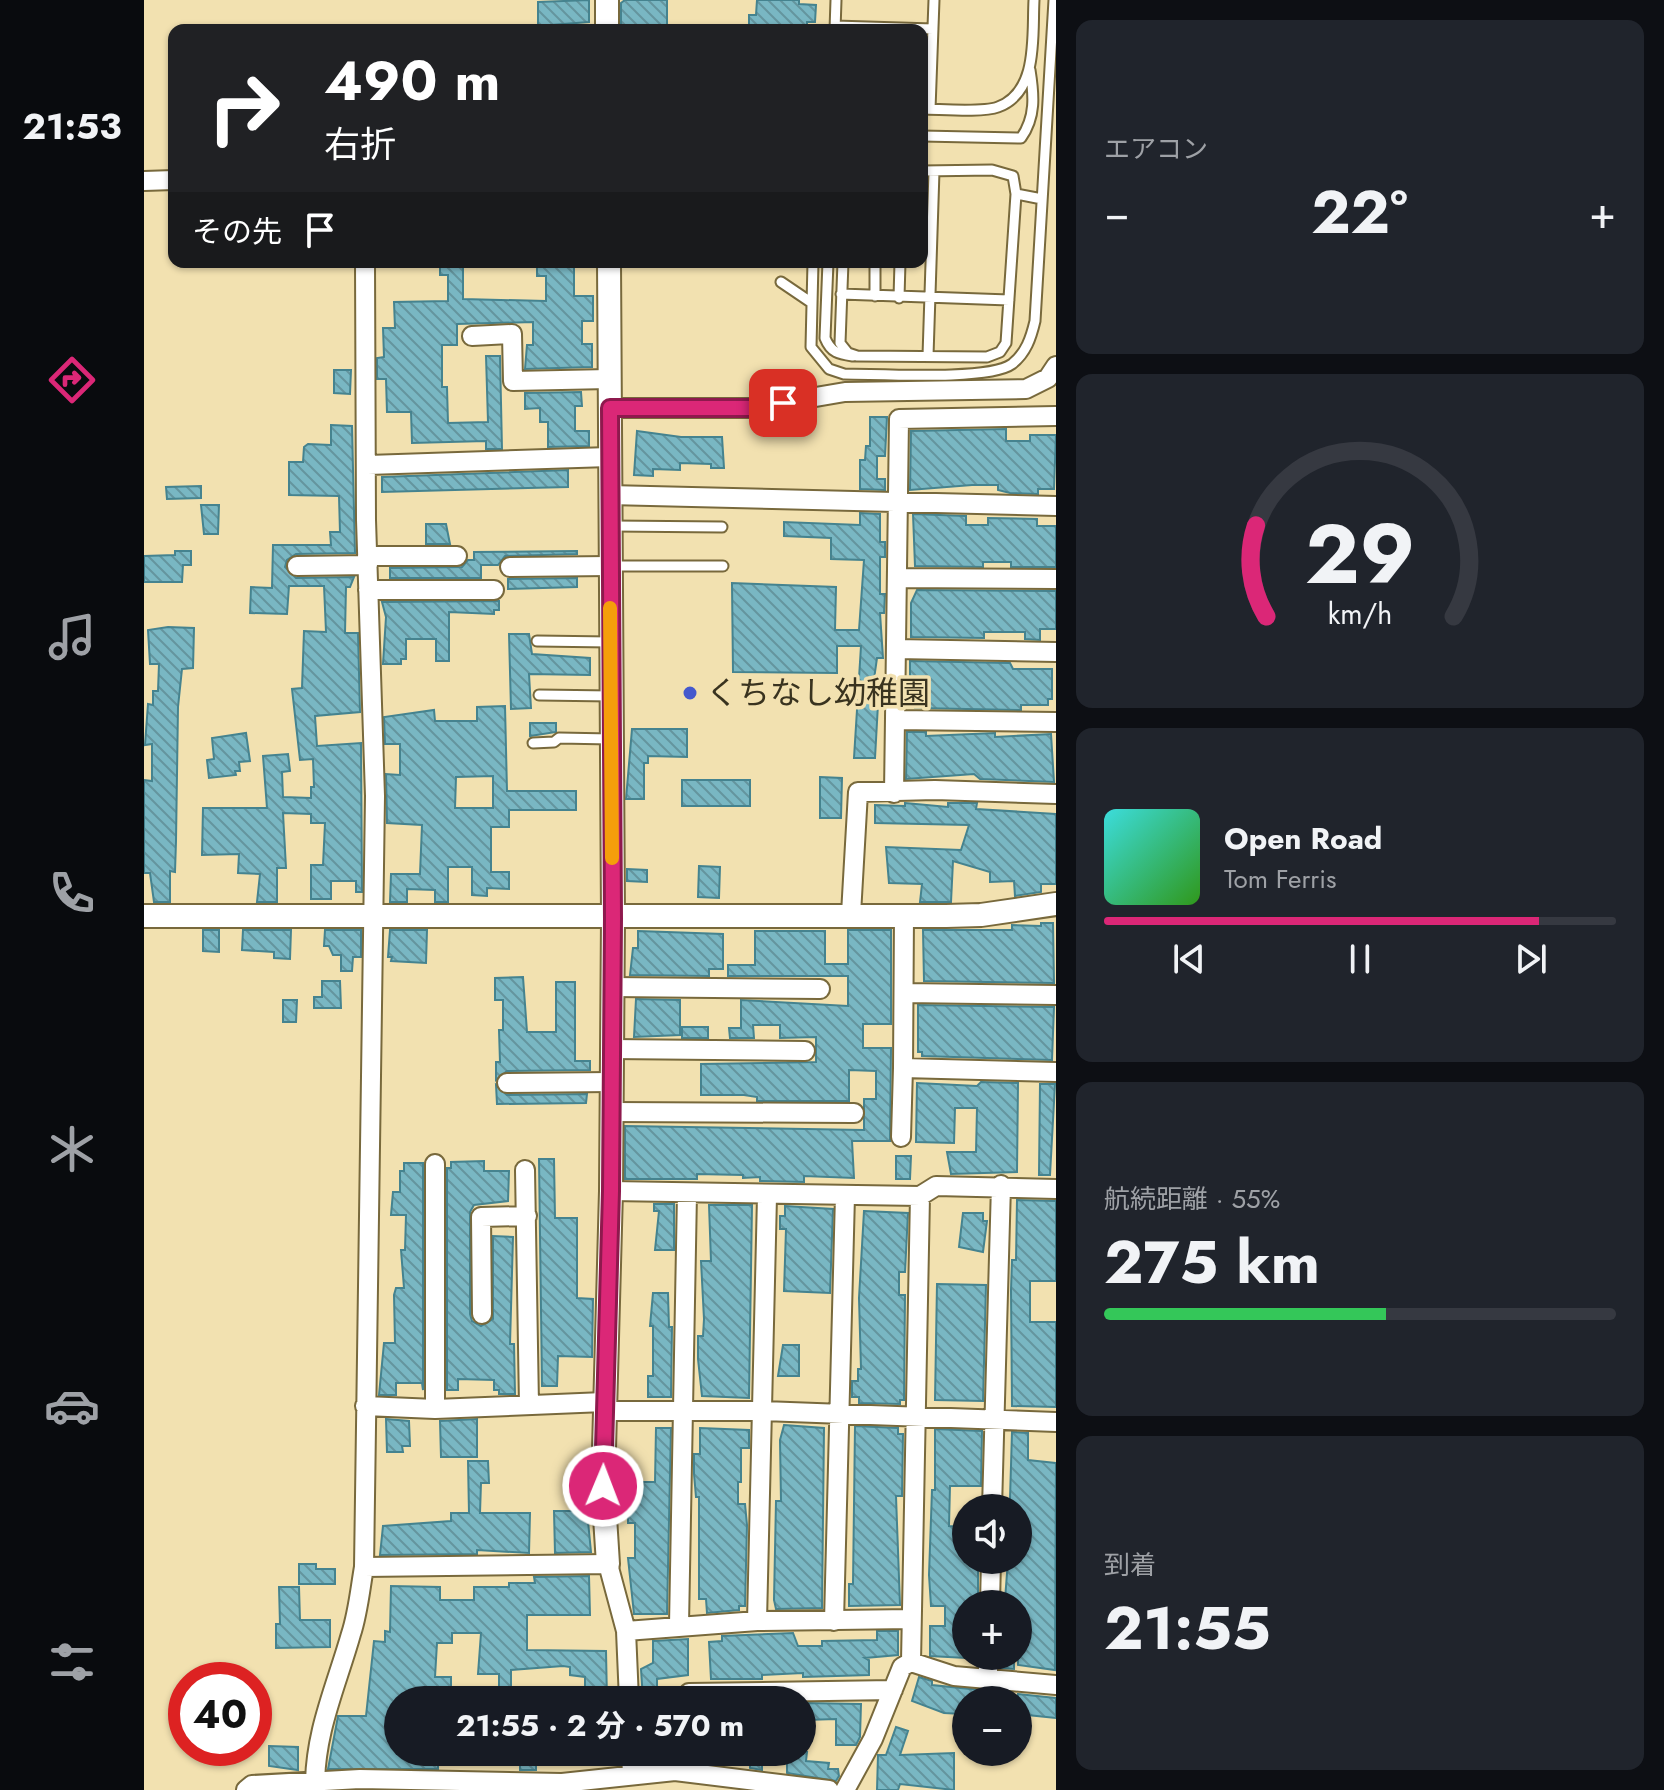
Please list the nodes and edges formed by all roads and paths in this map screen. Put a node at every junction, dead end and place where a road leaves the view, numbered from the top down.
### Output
1 (607, 0) edge
2 (836, 0) edge
3 (934, 0) edge
4 (1034, 0) edge
5 (1054, 0) edge
6 (607, 24) edge
7 (835, 24) edge
8 (928, 29) edge
9 (933, 29) junction
10 (1030, 70) junction
11 (928, 86) edge
12 (928, 109) edge
13 (928, 136) edge
14 (928, 171) edge
15 (934, 171) junction
16 (168, 180) edge
17 (144, 181) edge
18 (1016, 194) junction
19 (1042, 199) junction
20 (365, 268) edge
21 (609, 268) edge
22 (813, 268) edge
23 (828, 268) edge
24 (843, 268) edge
25 (875, 268) edge
26 (900, 268) edge
27 (781, 282) dead end
28 (841, 294) junction
29 (875, 296) junction
30 (899, 298) junction
31 (930, 299) junction
32 (1009, 300) junction
33 (812, 303) junction
34 (472, 336) dead end
35 (857, 356) junction
36 (928, 356) junction
37 (1056, 366) edge
38 (609, 379) junction
39 (610, 408) junction
40 (1056, 416) edge
41 (609, 457) junction
42 (368, 465) junction
43 (609, 495) junction
44 (897, 505) junction
45 (1056, 506) edge
46 (609, 526) junction
47 (722, 527) dead end
48 (457, 556) dead end
49 (368, 561) junction
50 (297, 566) dead end
51 (610, 566) junction
52 (723, 566) dead end
53 (510, 567) dead end
54 (897, 578) junction
55 (1056, 579) edge
56 (368, 590) junction
57 (494, 590) dead end
58 (537, 641) dead end
59 (610, 642) junction
60 (897, 649) junction
61 (1056, 652) edge
62 (539, 695) dead end
63 (611, 696) junction
64 (896, 720) junction
65 (1056, 722) edge
66 (611, 739) junction
67 (533, 743) dead end
68 (894, 793) junction
69 (1056, 794) edge
70 (1056, 904) edge
71 (851, 914) junction
72 (904, 915) junction
73 (144, 916) edge
74 (374, 916) junction
75 (613, 918) junction
76 (612, 987) junction
77 (820, 989) dead end
78 (904, 993) junction
79 (1056, 995) edge
80 (611, 1049) junction
81 (805, 1051) dead end
82 (903, 1068) junction
83 (1056, 1072) edge
84 (611, 1082) junction
85 (507, 1083) dead end
86 (612, 1112) junction
87 (854, 1113) dead end
88 (901, 1137) dead end
89 (435, 1164) dead end
90 (525, 1170) dead end
91 (1001, 1185) junction
92 (1056, 1189) edge
93 (611, 1191) junction
94 (687, 1193) junction
95 (845, 1195) junction
96 (767, 1196) junction
97 (920, 1196) junction
98 (527, 1216) junction
99 (482, 1314) dead end
100 (529, 1405) junction
101 (365, 1406) junction
102 (604, 1406) junction
103 (435, 1409) junction
104 (763, 1411) junction
105 (684, 1412) junction
106 (839, 1414) junction
107 (917, 1417) junction
108 (994, 1420) junction
109 (1056, 1422) edge
110 (992, 1494) edge
111 (608, 1564) junction
112 (364, 1567) junction
113 (911, 1619) junction
114 (757, 1621) junction
115 (834, 1621) junction
116 (679, 1625) junction
117 (626, 1631) junction
118 (911, 1662) junction
119 (988, 1670) edge
120 (988, 1679) junction
121 (1056, 1685) edge
122 (628, 1686) edge
123 (893, 1690) junction
124 (816, 1691) edge
125 (632, 1766) edge
126 (632, 1775) junction
127 (314, 1787) edge
128 (246, 1790) edge
129 (829, 1790) edge
130 (845, 1790) edge

1 - 6 street
2 - 7 lane
3 - 9 lane
4 - 10 lane
5 - 19 lane
8 - 9 lane
9 - 11 lane
10 - 12 lane
10 - 13 lane
14 - 15 lane
15 - 18 lane
15 - 31 lane
16 - 17 street
18 - 19 lane
18 - 32 lane
19 - 33 lane
20 - 42 street
21 - 38 street
22 - 33 lane
23 - 35 lane
24 - 28 lane
25 - 29 lane
26 - 30 lane
27 - 33 lane
28 - 29 lane
28 - 35 lane
29 - 30 lane
30 - 31 lane
31 - 32 lane
31 - 36 lane
32 - 36 lane
34 - 38 street
35 - 36 lane
37 - 39 street
38 - 39 street
39 - 41 street
40 - 44 street
41 - 42 street
41 - 43 street
42 - 49 street
43 - 44 street
43 - 46 street
44 - 45 street
44 - 54 street
46 - 47 lane
46 - 51 street
48 - 49 street
49 - 50 street
49 - 56 street
51 - 52 lane
51 - 53 street
51 - 59 street
54 - 55 street
54 - 60 street
56 - 57 street
56 - 74 street
58 - 59 lane
59 - 63 street
60 - 61 street
60 - 64 street
62 - 63 lane
63 - 66 street
64 - 65 street
64 - 68 street
66 - 67 lane
66 - 75 street
68 - 69 street
68 - 71 street
70 - 72 street
71 - 72 street
71 - 75 street
72 - 78 street
73 - 74 street
74 - 75 street
74 - 101 street
75 - 76 street
76 - 77 street
76 - 80 street
78 - 79 street
78 - 82 street
80 - 81 street
80 - 84 street
82 - 83 street
82 - 88 street
84 - 85 street
84 - 86 street
86 - 87 street
86 - 93 street
89 - 103 street
90 - 98 street
91 - 92 street
91 - 97 street
91 - 108 street
93 - 94 street
93 - 102 street
94 - 96 street
94 - 105 street
95 - 96 street
95 - 97 street
95 - 106 street
96 - 104 street
97 - 107 street
98 - 99 street
98 - 100 street
100 - 102 street
100 - 103 street
101 - 103 street
101 - 112 street
102 - 105 street
102 - 111 street
104 - 105 street
104 - 106 street
104 - 114 street
105 - 116 street
106 - 107 street
106 - 115 street
107 - 108 street
107 - 113 street
108 - 109 street
108 - 110 street
111 - 112 street
111 - 117 street
112 - 127 street
113 - 115 street
113 - 118 street
114 - 115 street
114 - 116 street
116 - 117 street
117 - 122 street
118 - 120 street
118 - 123 street
119 - 120 street
120 - 121 street
123 - 124 street
123 - 130 street
125 - 126 street
126 - 127 street
126 - 129 street
127 - 128 street

